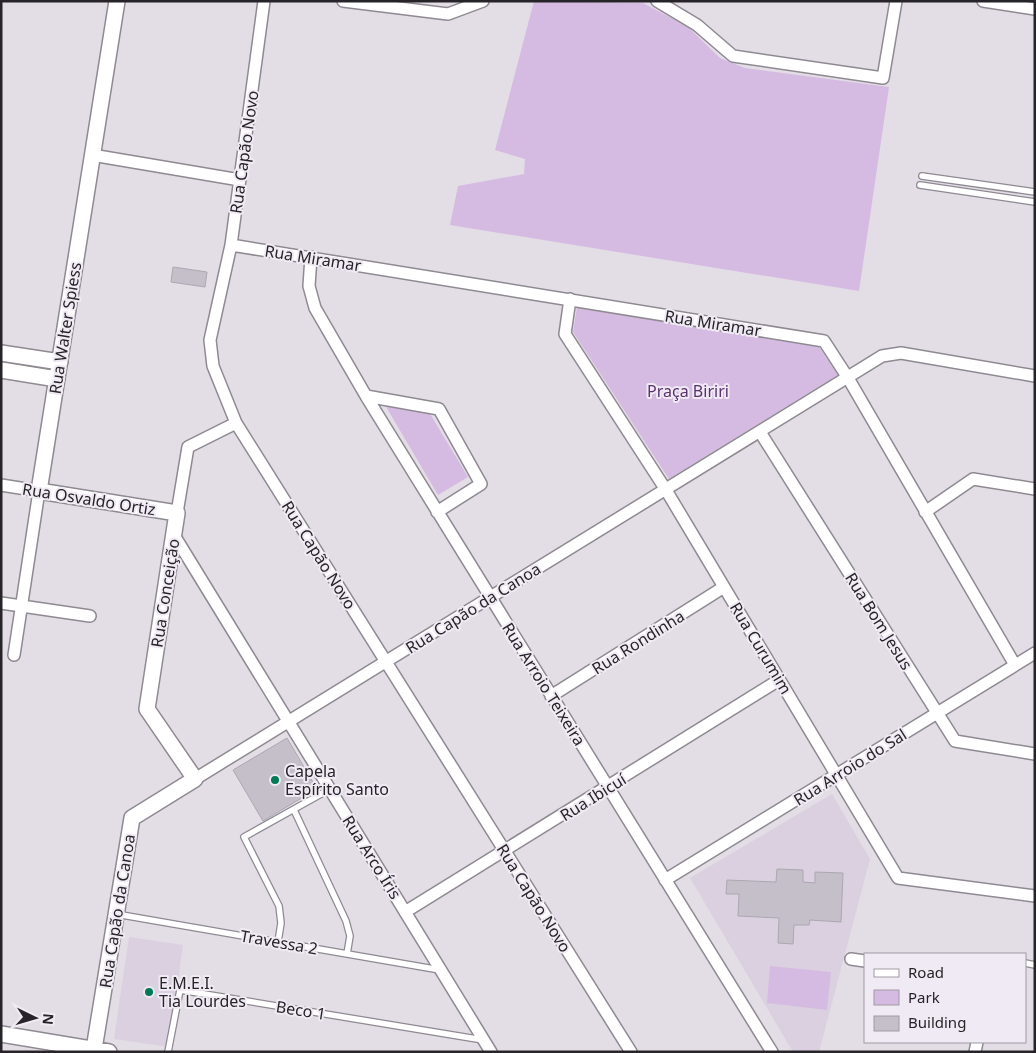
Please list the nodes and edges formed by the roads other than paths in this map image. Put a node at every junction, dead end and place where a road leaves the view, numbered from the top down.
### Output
1 (117, 1) edge
2 (264, 1) edge
3 (343, 1) edge
4 (482, 1) edge
5 (658, 1) edge
6 (896, 1) edge
7 (983, 1) edge
8 (1035, 9) edge
9 (92, 155) junction
10 (922, 176) dead end
11 (240, 180) junction
12 (920, 185) dead end
13 (1035, 192) edge
14 (1035, 202) edge
15 (231, 245) junction
16 (311, 257) junction
17 (570, 299) junction
18 (1, 353) edge
19 (60, 362) junction
20 (1, 370) edge
21 (1035, 376) edge
22 (848, 378) junction
23 (57, 379) junction
24 (366, 396) junction
25 (236, 423) junction
26 (760, 432) junction
27 (1, 485) edge
28 (1035, 489) edge
29 (666, 490) junction
30 (39, 492) junction
31 (437, 512) junction
32 (926, 512) junction
33 (178, 513) junction
34 (174, 535) junction
35 (724, 587) junction
36 (490, 598) junction
37 (1, 603) edge
38 (21, 606) junction
39 (90, 616) dead end
40 (1035, 653) edge
41 (14, 655) dead end
42 (386, 662) junction
43 (1015, 666) junction
44 (779, 680) junction
45 (551, 696) junction
46 (937, 713) junction
47 (289, 722) junction
48 (1035, 754) edge
49 (836, 775) junction
50 (195, 779) junction
51 (608, 788) junction
52 (330, 789) junction
53 (294, 810) junction
54 (505, 851) junction
55 (665, 880) junction
56 (1035, 896) edge
57 (405, 912) junction
58 (116, 914) junction
59 (278, 942) junction
60 (347, 954) junction
61 (851, 959) dead end
62 (864, 961) edge
63 (442, 970) junction
64 (1, 1034) edge
65 (484, 1040) junction
66 (99, 1051) edge
67 (168, 1052) edge
68 (491, 1052) edge
69 (631, 1052) edge
70 (772, 1052) edge

1 - 9 street, Rua Walter Spiess
2 - 11 street, Rua Capão Novo
3 - 4 street
5 - 6 street
7 - 8 street
9 - 11 street
9 - 19 street, Rua Walter Spiess
10 - 13 lane
11 - 15 street, Rua Capão Novo
12 - 14 lane
15 - 16 street, Rua Miramar
15 - 25 street, Rua Capão Novo
16 - 17 street, Rua Miramar
16 - 24 street, Rua Arroio Teixeira
17 - 22 street, Rua Miramar
17 - 29 street, Rua Curumim
18 - 19 street
19 - 23 street, Rua Walter Spiess
20 - 23 street
21 - 22 street, Rua Capão da Canoa
22 - 26 street, Rua Capão da Canoa
22 - 32 street, Rua Miramar
23 - 30 street, Rua Walter Spiess
24 - 31 street, Rua Arroio Teixeira
24 - 31 street
25 - 33 street, Rua Conceição
25 - 42 street, Rua Capão Novo
26 - 29 street, Rua Capão da Canoa
26 - 46 street, Rua Bom Jesus
27 - 30 street, Rua Osvaldo Ortiz
28 - 32 street
29 - 35 street, Rua Curumim
29 - 36 street, Rua Capão da Canoa
30 - 33 street, Rua Osvaldo Ortiz
30 - 38 street, Rua Walter Spiess
31 - 36 street, Rua Arroio Teixeira
32 - 43 street, Rua Miramar
33 - 34 street, Rua Conceição
34 - 47 street, Rua Arco Íris
34 - 50 street, Rua Conceição
35 - 44 street, Rua Curumim
35 - 45 street, Rua Rondinha
36 - 42 street, Rua Capão da Canoa
36 - 45 street, Rua Arroio Teixeira
37 - 38 street
38 - 39 street
38 - 41 street, Rua Walter Spiess
40 - 43 street, Rua Arroio do Sal
42 - 47 street, Rua Capão da Canoa
42 - 54 street, Rua Capão Novo
43 - 46 street, Rua Arroio do Sal
44 - 49 street, Rua Curumim
44 - 51 street, Rua Ibicuí
45 - 51 street, Rua Arroio Teixeira
46 - 48 street, Rua Bom Jesus
46 - 49 street, Rua Arroio do Sal
47 - 50 street, Rua Capão da Canoa
47 - 52 street, Rua Arco Íris
49 - 55 street, Rua Arroio do Sal
49 - 56 street, Rua Curumim
50 - 58 street, Rua Capão da Canoa
51 - 54 street, Rua Ibicuí
51 - 55 street, Rua Arroio Teixeira
52 - 53 lane
52 - 57 street, Rua Arco Íris
53 - 59 lane
53 - 60 lane
54 - 57 street, Rua Ibicuí
54 - 69 street, Rua Capão Novo
55 - 70 street, Rua Arroio Teixeira
57 - 63 street, Rua Arco Íris
58 - 59 lane, Travessa 2
58 - 66 street, Rua Capão da Canoa
59 - 60 lane, Travessa 2
60 - 63 lane, Travessa 2
61 - 62 street
63 - 65 street, Rua Arco Íris
64 - 66 street
65 - 67 lane, Beco 1
65 - 68 street, Rua Arco Íris

